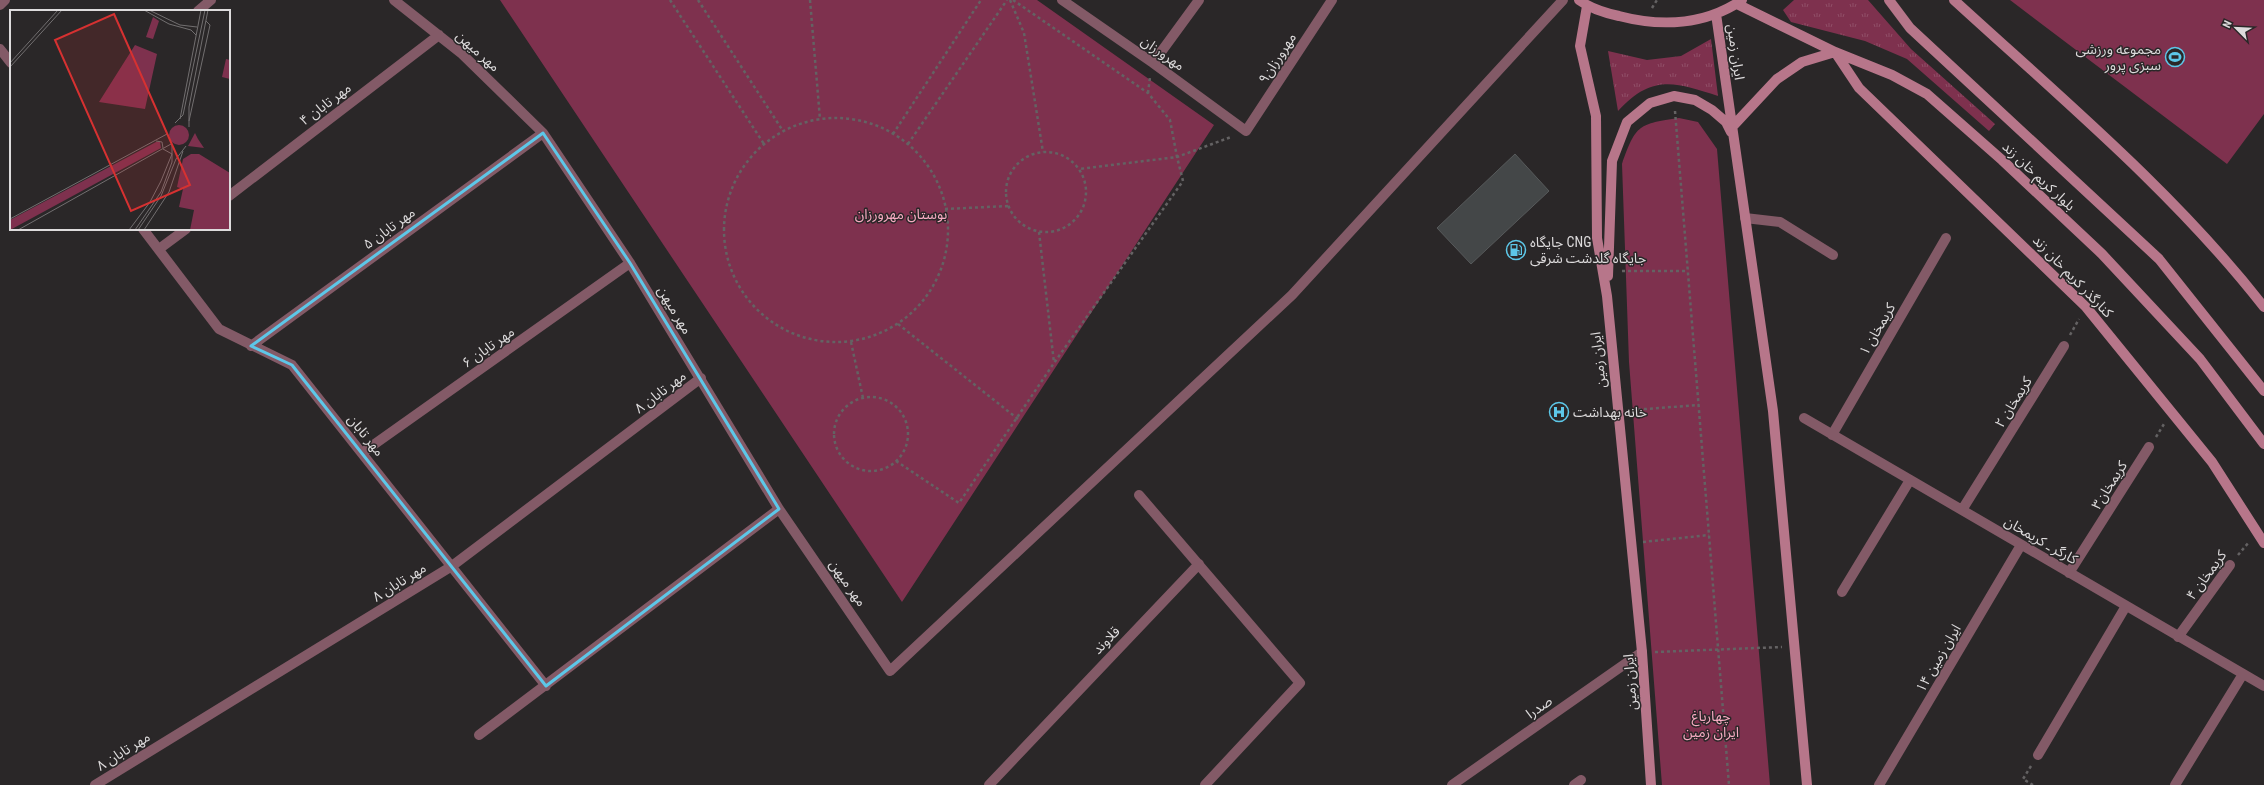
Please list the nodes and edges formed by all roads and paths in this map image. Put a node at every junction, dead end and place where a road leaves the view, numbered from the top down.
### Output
1 (5, 0) edge
2 (211, 0) edge
3 (394, 0) edge
4 (670, 0) edge
5 (698, 0) edge
6 (810, 0) edge
7 (981, 0) edge
8 (1007, 0) edge
9 (1012, 0) edge
10 (1062, 0) edge
11 (1200, 0) edge
12 (1332, 0) edge
13 (1563, 0) edge
14 (1889, 0) edge
15 (1954, 0) edge
16 (1740, 2) edge
17 (1583, 3) edge
18 (0, 4) edge
19 (199, 10) edge
20 (1716, 14) junction
21 (439, 35) junction
22 (0, 49) edge
23 (1835, 52) junction
24 (10, 62) edge
25 (1153, 63) junction
26 (1674, 96) junction
27 (820, 119) junction
28 (1732, 126) junction
29 (784, 131) junction
30 (1246, 131) junction
31 (543, 133) junction
32 (893, 134) junction
33 (1734, 137) junction
34 (764, 144) junction
35 (908, 144) junction
36 (1043, 152) junction
37 (1177, 157) junction
38 (1079, 169) junction
39 (230, 195) edge
40 (1008, 206) junction
41 (946, 209) junction
42 (1746, 218) junction
43 (144, 230) edge
44 (185, 230) edge
45 (1040, 232) junction
46 (1946, 238) dead end
47 (159, 249) junction
48 (1833, 255) dead end
49 (630, 263) junction
50 (1608, 270) junction
51 (1688, 271) junction
52 (1607, 296) junction
53 (2086, 307) junction
54 (2264, 308) edge
55 (898, 324) junction
56 (851, 342) junction
57 (251, 346) junction
58 (2064, 346) joint
59 (1054, 363) junction
60 (701, 378) junction
61 (2264, 392) edge
62 (863, 398) junction
63 (1699, 405) junction
64 (1617, 411) junction
65 (2171, 412) junction
66 (1804, 418) dead end
67 (1018, 419) junction
68 (1832, 435) junction
69 (2264, 444) edge
70 (2149, 447) joint
71 (362, 453) junction
72 (896, 461) junction
73 (1910, 480) junction
74 (1139, 495) dead end
75 (779, 509) junction
76 (1962, 510) junction
77 (2258, 530) junction
78 (1709, 535) junction
79 (1631, 543) junction
80 (2264, 543) edge
81 (2021, 545) junction
82 (1199, 564) junction
83 (2230, 565) joint
84 (452, 566) junction
85 (2069, 573) junction
86 (1842, 592) dead end
87 (2126, 606) junction
88 (2178, 637) junction
89 (1794, 647) junction
90 (1718, 650) junction
91 (1642, 652) junction
92 (2243, 674) junction
93 (546, 686) junction
94 (2264, 686) edge
95 (479, 735) dead end
96 (2038, 755) joint
97 (94, 785) edge
98 (989, 785) edge
99 (1205, 785) edge
100 (1452, 785) edge
101 (1651, 785) edge
102 (1729, 785) edge
103 (1807, 785) edge
104 (1879, 785) edge
105 (2033, 785) edge
106 (2175, 785) edge

1 - 18 street
2 - 19 street
3 - 21 street, مهر میهن
4 - 34 path
5 - 29 path
6 - 27 path
7 - 32 path
8 - 35 path
9 - 36 path
9 - 37 path
10 - 25 street, مهرورزان
11 - 25 street
12 - 30 street, مهرورزان۹
13 - 75 street, مهر میهن
14 - 61 main road, بلوار کریم خان زند
15 - 54 main road
16 - 20 main road
16 - 23 main road, بلوار کریم خان زند
17 - 20 main road
17 - 52 main road, ایران زمین
20 - 28 main road, ایران زمین
21 - 31 street, مهر میهن
21 - 39 street, مهر تابان ۴
22 - 24 street
23 - 28 main road
23 - 53 main road, کنارگذر کریم خان زند
23 - 69 main road, بلوار کریم خان زند
25 - 30 street, مهرورزان
26 - 33 main road
26 - 50 main road
26 - 51 path
27 - 29 path
27 - 32 path
28 - 33 main road, ایران زمین
29 - 34 path
30 - 37 path
31 - 49 street, مهر میهن
31 - 57 street, مهر تابان ۵
32 - 35 path
33 - 42 main road, ایران زمین
34 - 56 path
35 - 41 path
36 - 38 path
36 - 40 path
37 - 38 path
37 - 59 path
38 - 45 path
40 - 41 path
40 - 45 path
41 - 55 path
42 - 48 street
42 - 89 main road, ایران زمین
43 - 47 street, مهر تابان
44 - 47 street
45 - 59 path
46 - 68 street, کریمخان ۱
47 - 57 street, مهر تابان
49 - 60 street, مهر میهن
49 - 71 street, مهر تابان ۶
50 - 51 path
50 - 52 main road
51 - 63 path
52 - 64 main road, ایران زمین
53 - 58 path
53 - 65 main road, کنارگذر کریم خان زند
55 - 56 path
55 - 67 path
56 - 62 path
57 - 71 street, مهر تابان
58 - 76 street, کریمخان ۲
59 - 67 path
60 - 75 street, مهر میهن
60 - 84 street, مهر تابان ۸
62 - 72 path
62 - 72 path
63 - 64 path
63 - 78 path
64 - 79 main road, ایران زمین
65 - 70 path
65 - 77 main road, کنارگذر کریم خان زند
66 - 68 street, کارگر ـ کریمخان
67 - 72 path
68 - 73 street, کارگر ـ کریمخان
70 - 85 street, کریمخان۳
71 - 84 street, مهر تابان
73 - 76 street, کارگر ـ کریمخان
73 - 86 street
74 - 82 street
75 - 93 street
76 - 81 street, کارگر ـ کریمخان
77 - 80 main road, کنارگذر کریم خان زند
77 - 83 path, کریمخان ۴
78 - 79 path
78 - 90 path
79 - 91 main road, ایران زمین
81 - 85 street, کارگر ـ کریمخان
81 - 104 street, ایران زمین ۱۴
82 - 98 street, قلاوند
82 - 99 street
83 - 88 street, کریمخان ۴
84 - 93 street, مهر تابان
84 - 97 street, مهر تابان ۸
85 - 87 street, کارگر ـ کریمخان
87 - 88 street, کارگر ـ کریمخان
87 - 96 street
88 - 92 street, کارگر ـ کریمخان
89 - 90 path
89 - 103 main road, ایران زمین
90 - 91 path
90 - 102 path
91 - 100 street, صدرا
91 - 101 main road, ایران زمین
92 - 94 street, کارگر ـ کریمخان
92 - 106 street
93 - 95 street
96 - 105 path

